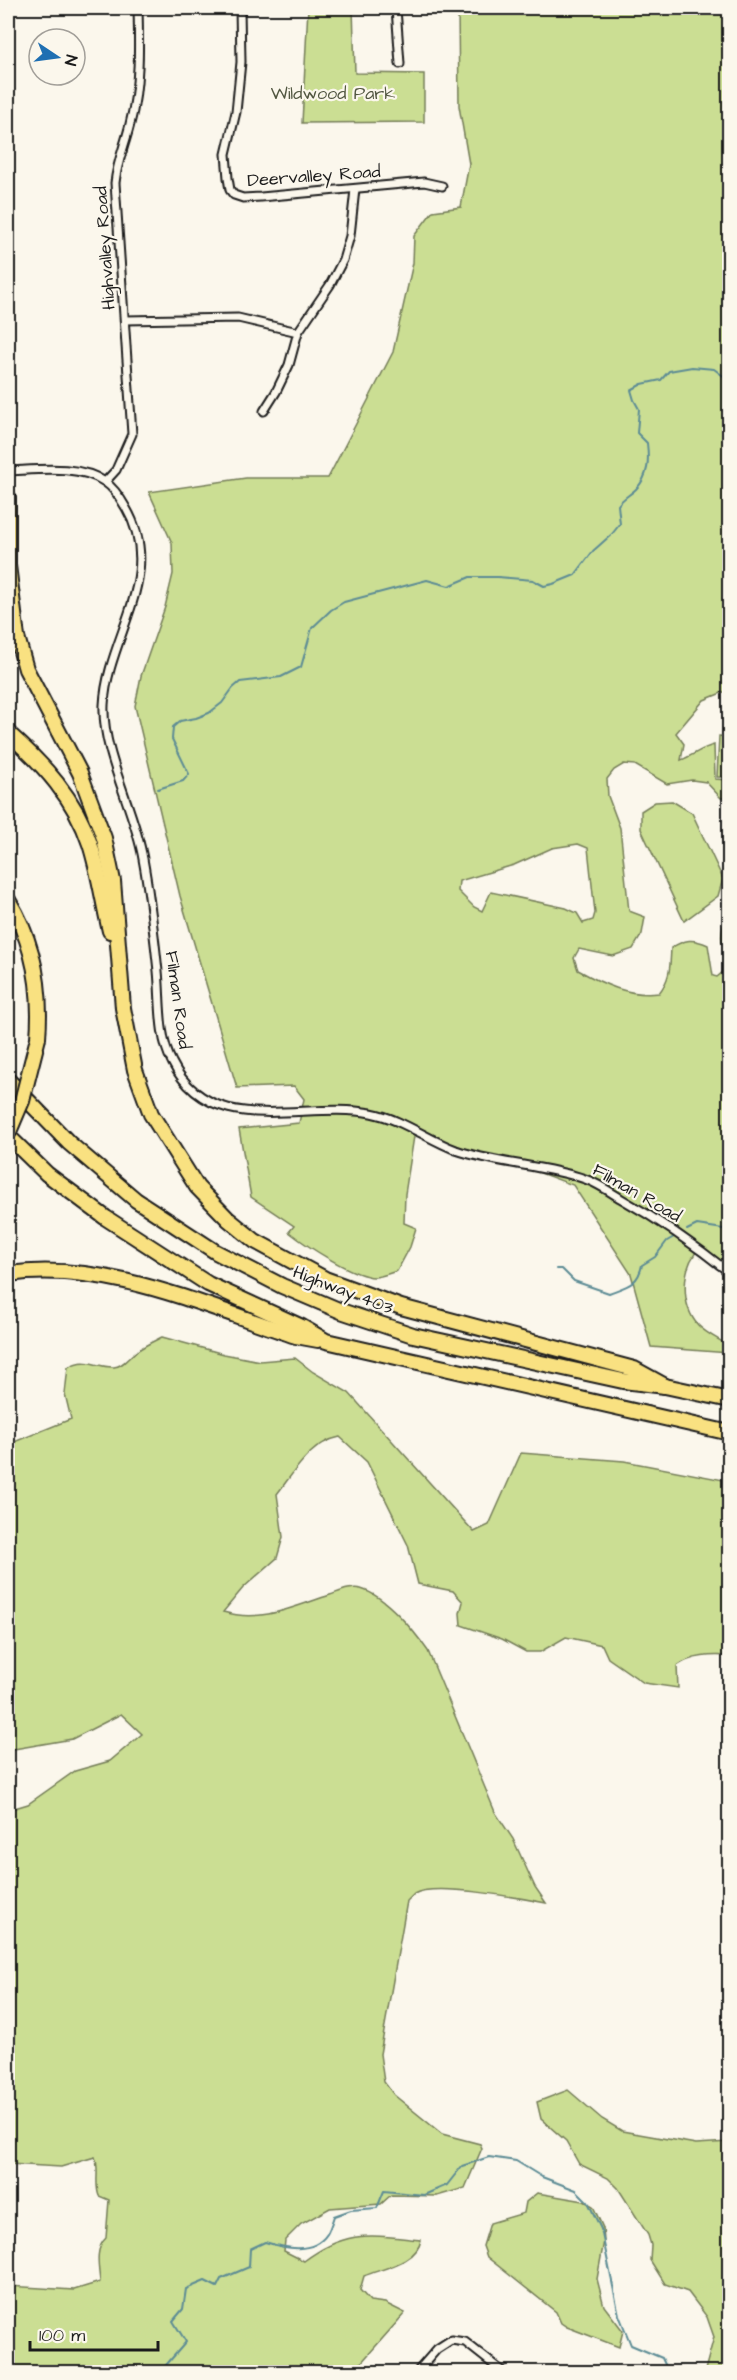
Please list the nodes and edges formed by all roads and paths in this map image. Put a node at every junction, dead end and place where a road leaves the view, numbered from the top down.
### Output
1 (138, 8) edge
2 (240, 8) edge
3 (396, 8) edge
4 (400, 64) dead end
5 (442, 186) dead end
6 (354, 189) junction
7 (125, 320) junction
8 (298, 333) junction
9 (264, 411) dead end
10 (8, 471) edge
11 (105, 482) junction
12 (8, 497) edge
13 (8, 565) edge
14 (8, 601) edge
15 (8, 733) edge
16 (8, 900) edge
17 (120, 976) junction
18 (8, 1080) edge
19 (8, 1135) edge
20 (729, 1273) edge
21 (8, 1274) edge
22 (326, 1341) junction
23 (664, 1386) junction
24 (729, 1400) edge
25 (729, 1434) edge
26 (417, 2373) edge
27 (503, 2373) edge

1 - 7 street, Highvalley Road
2 - 6 street, Deervalley Road
3 - 4 street
5 - 6 street, Deervalley Road
6 - 8 street
7 - 8 street
7 - 11 street, Highvalley Road
8 - 9 street
10 - 11 street
11 - 20 street, Filman Road
12 - 13 highway
13 - 14 highway
13 - 17 highway
15 - 17 highway
16 - 19 highway, bridge
17 - 23 highway
18 - 23 highway, Highway 403
19 - 22 highway
21 - 22 highway
22 - 25 highway
23 - 24 highway, Highway 403
26 - 27 street

